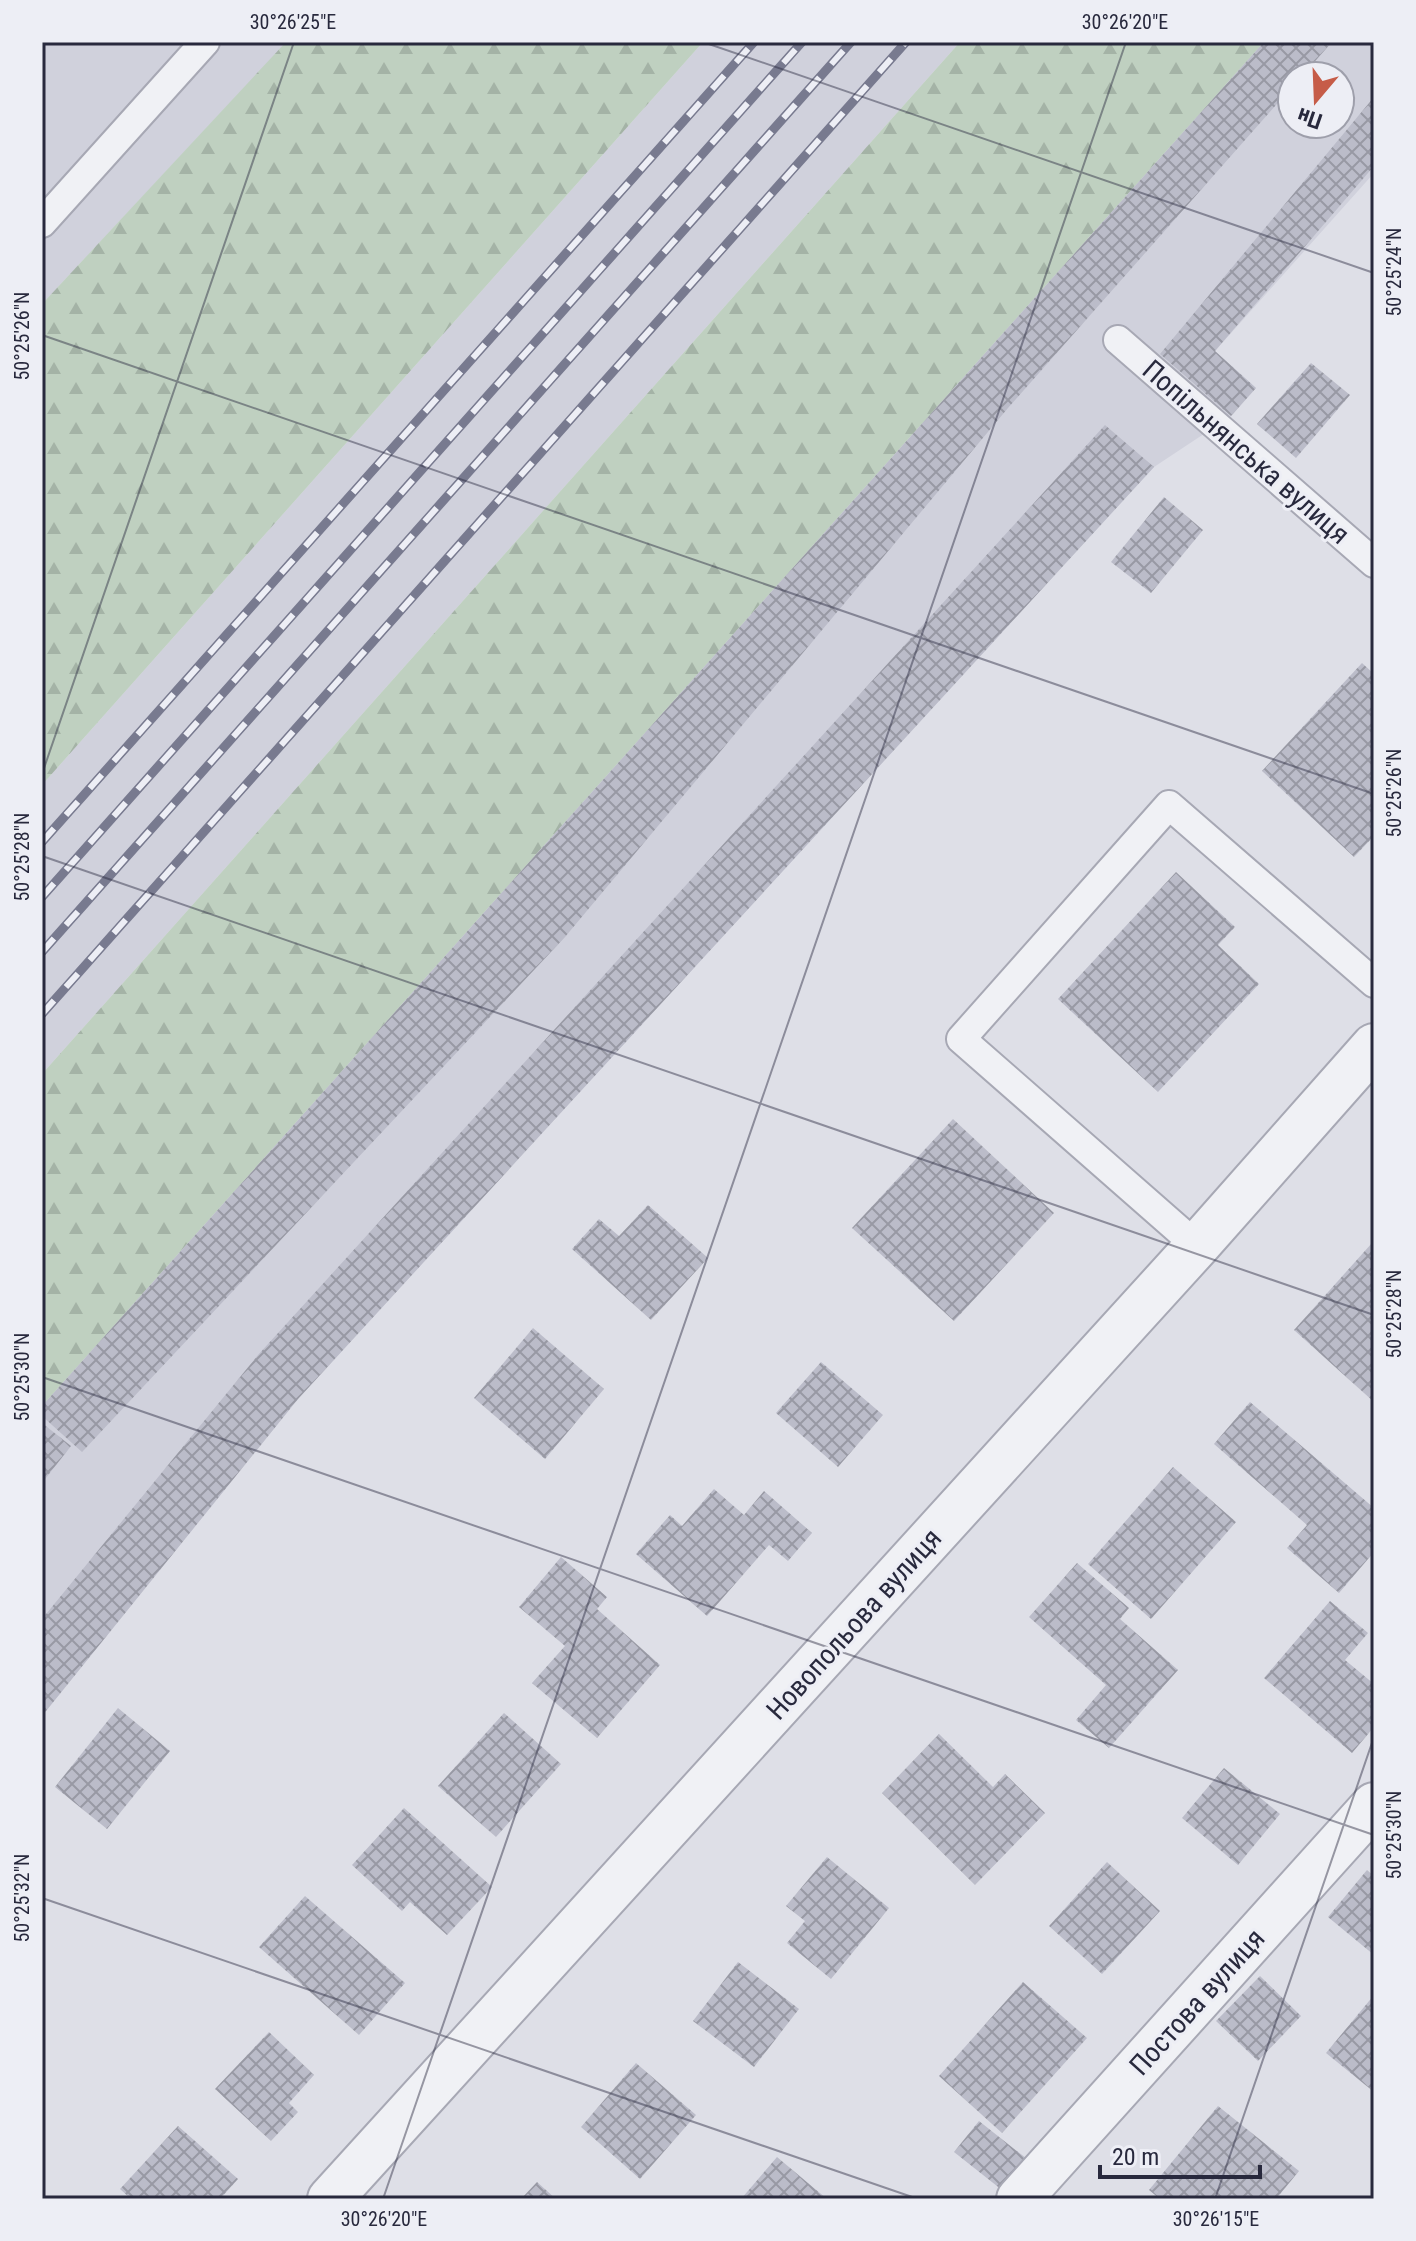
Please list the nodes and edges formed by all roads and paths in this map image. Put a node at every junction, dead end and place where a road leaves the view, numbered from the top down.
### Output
1 (205, 42) edge
2 (42, 223) edge
3 (1118, 340) dead end
4 (1374, 563) edge
5 (1374, 983) edge
6 (1374, 1046) edge
7 (1197, 1246) junction
8 (1374, 1805) edge
9 (330, 2199) edge
10 (1019, 2199) edge

1 - 2 lane
3 - 4 lane, Попільнянська вулиця
5 - 7 lane
6 - 7 street, Новопольова вулиця
7 - 9 street, Новопольова вулиця
8 - 10 street, Постова вулиця

